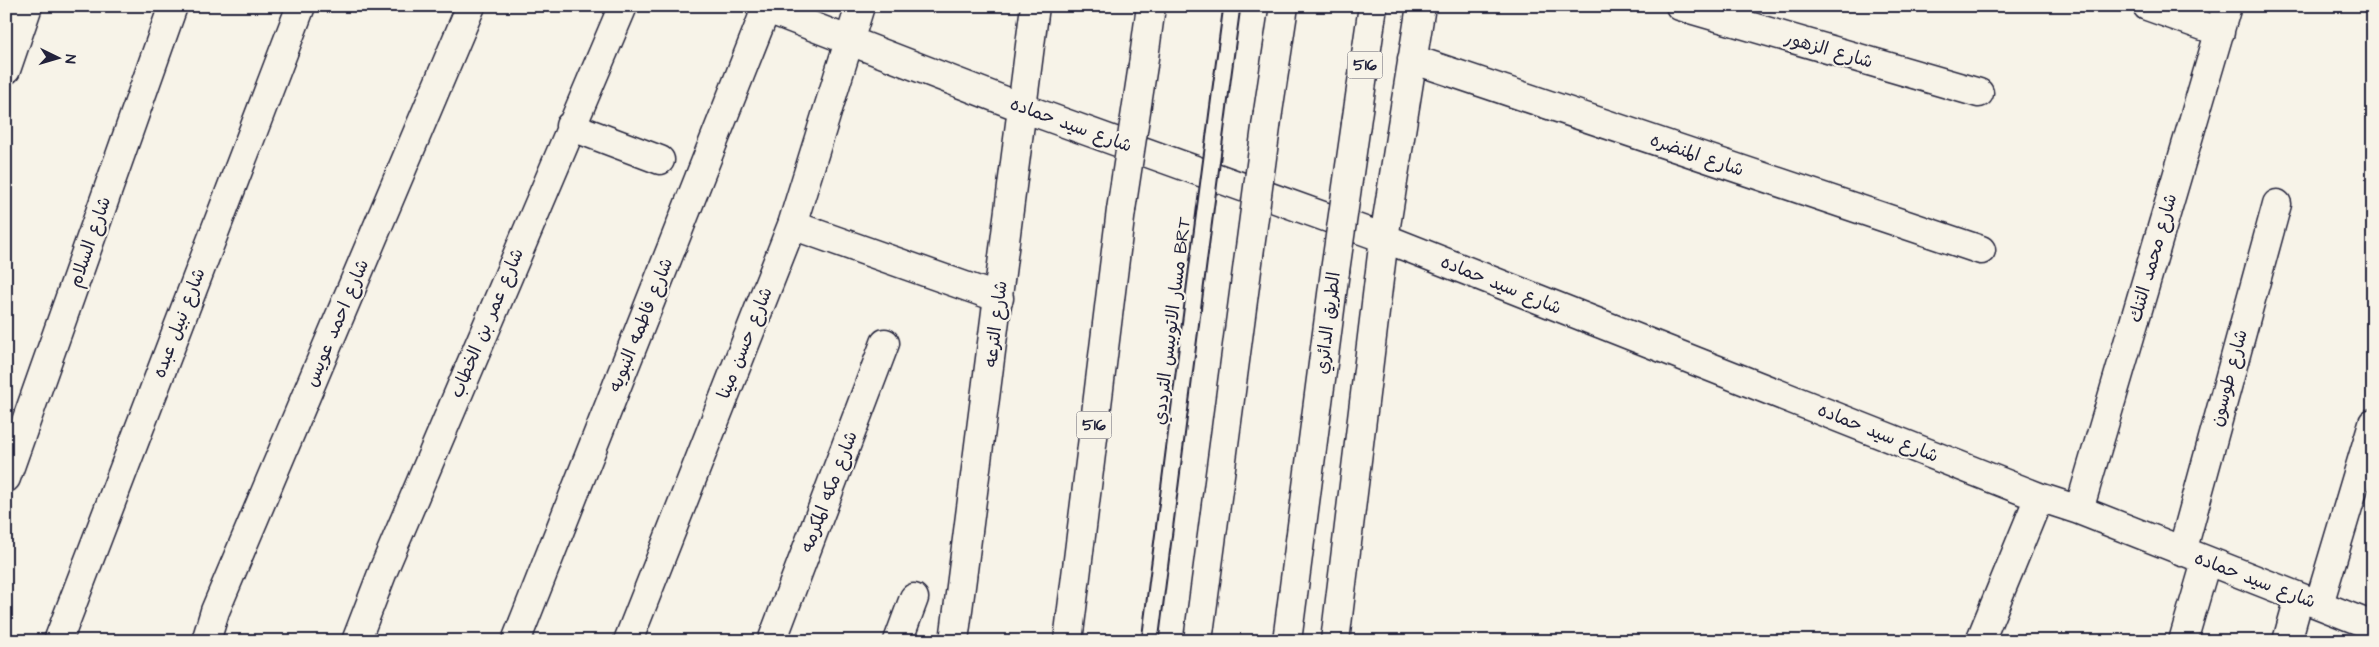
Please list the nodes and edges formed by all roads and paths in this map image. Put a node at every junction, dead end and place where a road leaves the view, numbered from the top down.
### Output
1 (28, 6) edge
2 (173, 6) edge
3 (301, 6) edge
4 (471, 6) edge
5 (623, 6) edge
6 (860, 6) edge
7 (1035, 6) edge
8 (1151, 6) edge
9 (1232, 6) edge
10 (1284, 6) edge
11 (1373, 6) edge
12 (1421, 6) edge
13 (1680, 6) edge
14 (2147, 6) edge
15 (2227, 6) edge
16 (763, 7) edge
17 (2220, 32) junction
18 (850, 40) junction
19 (1412, 59) junction
20 (6, 70) edge
21 (1979, 93) dead end
22 (1023, 108) junction
23 (570, 126) junction
24 (660, 160) dead end
25 (2277, 204) dead end
26 (792, 225) junction
27 (1384, 238) junction
28 (1981, 250) dead end
29 (999, 298) junction
30 (885, 343) dead end
31 (2373, 422) edge
32 (6, 478) edge
33 (2039, 497) junction
34 (2079, 510) junction
35 (2194, 557) junction
36 (914, 598) dead end
37 (2309, 601) junction
38 (2373, 626) edge
39 (58, 641) edge
40 (206, 641) edge
41 (356, 641) edge
42 (516, 641) edge
43 (628, 641) edge
44 (772, 641) edge
45 (898, 641) edge
46 (954, 641) edge
47 (1068, 641) edge
48 (1150, 641) edge
49 (1198, 641) edge
50 (1287, 641) edge
51 (1335, 641) edge
52 (1980, 641) edge
53 (2183, 641) edge
54 (2287, 641) edge

1 - 20 main road
2 - 32 main road, شارع السلام
3 - 39 main road, شارع نبيل عبده
4 - 40 main road, شارع احمد عويس
5 - 23 main road, شارع عمر بن الخطاب
6 - 18 main road, شارع حسن مينا
7 - 22 main road, شارع الترعه
8 - 47 main road, 516, bridge
9 - 48 lane, مسار الاتوبيس الترددي BRT, bridge
10 - 49 main road, bridge
11 - 50 main road, الطريق الدائري / 516, bridge
12 - 19 main road
13 - 21 main road, شارع الزهور
14 - 17 main road
15 - 17 main road, شارع محمد التنك
16 - 18 main road, شارع سيد حماده
16 - 42 main road, شارع فاطمه النبويه
17 - 34 main road, شارع محمد التنك
18 - 22 main road, شارع سيد حماده
18 - 26 main road, شارع حسن مينا
19 - 27 main road
19 - 28 main road, شارع المنضره
22 - 27 main road, شارع سيد حماده
22 - 29 main road, شارع الترعه
23 - 24 main road
23 - 41 main road, شارع عمر بن الخطاب
25 - 35 main road, شارع طوسون
26 - 29 main road
26 - 43 main road, شارع حسن مينا
27 - 33 main road, شارع سيد حماده
27 - 51 main road
29 - 46 main road, شارع الترعه
30 - 44 main road, شارع مكه المكرمه
31 - 37 main road
33 - 34 main road, شارع سيد حماده
33 - 52 main road
34 - 35 main road, شارع سيد حماده
35 - 37 main road, شارع سيد حماده
35 - 53 main road, شارع طوسون
36 - 45 main road
37 - 38 main road, شارع سيد حماده
37 - 54 main road

